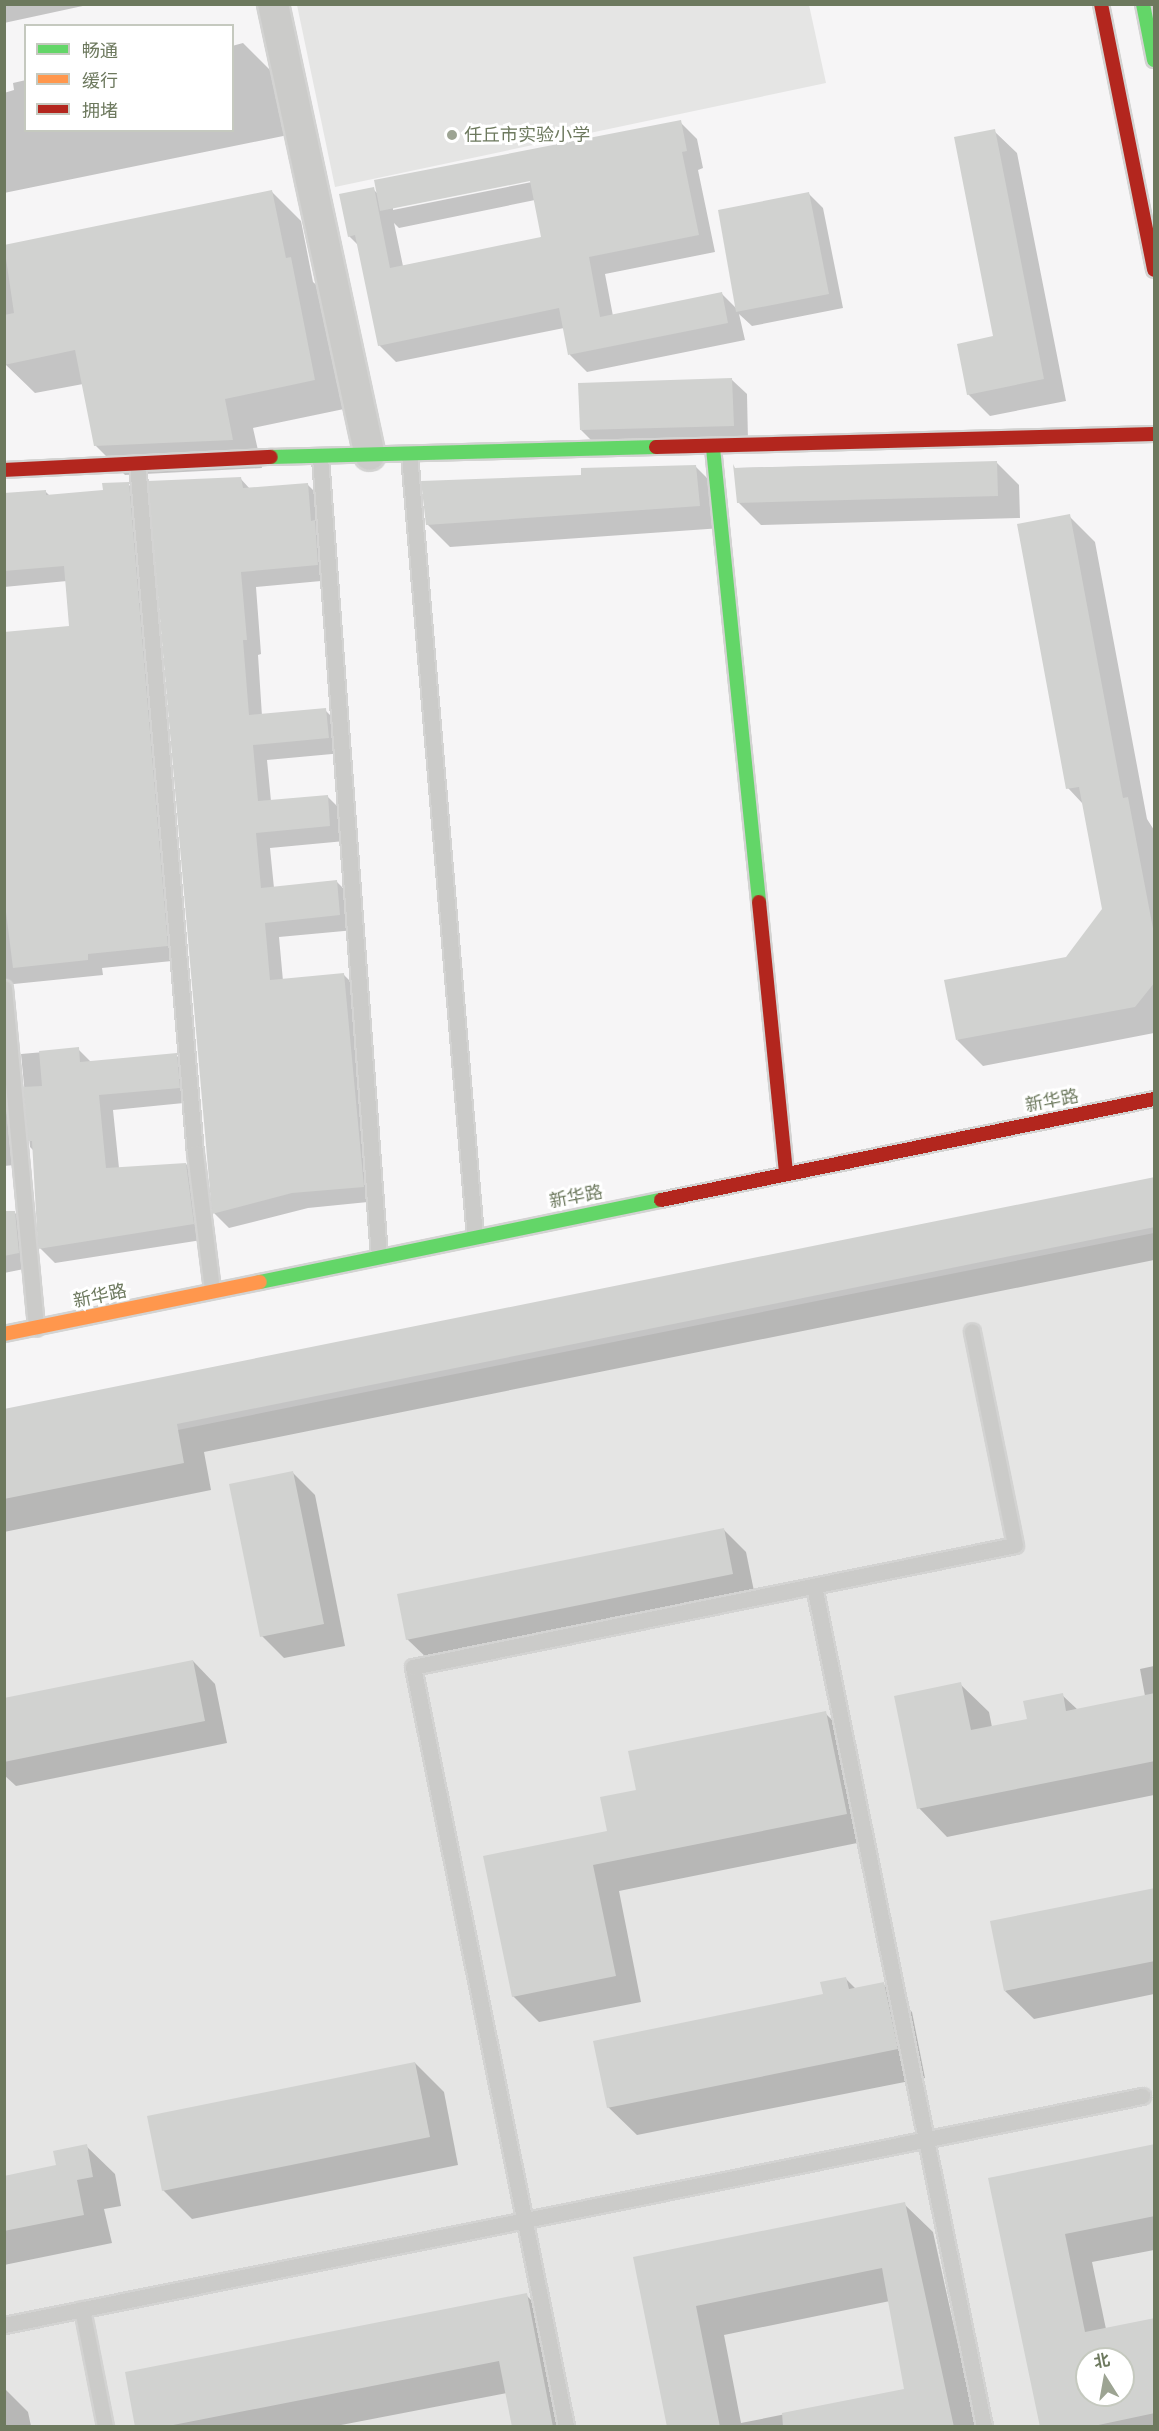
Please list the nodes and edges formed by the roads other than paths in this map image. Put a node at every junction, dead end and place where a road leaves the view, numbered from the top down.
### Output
1 (273, 4) edge
2 (1101, 4) edge
3 (1143, 4) edge
4 (1155, 60) edge
5 (1155, 270) edge
6 (1155, 434) edge
7 (713, 448) junction
8 (409, 454) junction
9 (370, 455) junction
10 (320, 456) junction
11 (137, 463) junction
12 (4, 470) edge
13 (4, 988) edge
14 (1155, 1099) edge
15 (786, 1173) junction
16 (475, 1236) junction
17 (379, 1256) junction
18 (212, 1290) junction
19 (36, 1327) junction
20 (972, 1331) dead end
21 (4, 1334) edge
22 (814, 1586) junction
23 (1142, 2096) dead end
24 (926, 2139) junction
25 (525, 2220) junction
26 (82, 2309) junction
27 (4, 2325) edge
28 (105, 2427) edge
29 (566, 2427) edge
30 (984, 2427) edge

1 - 9 street
2 - 5 street
3 - 4 street
6 - 7 street
7 - 8 street
7 - 15 street
8 - 9 street
8 - 16 lane
9 - 10 street
10 - 11 street
10 - 17 lane
11 - 12 street
11 - 18 lane
13 - 19 lane
14 - 15 street, 新华路
15 - 16 street, 新华路
16 - 17 street, 新华路
17 - 18 street, 新华路
18 - 19 street, 新华路
19 - 21 street, 新华路
20 - 22 lane
22 - 24 lane
22 - 25 lane
23 - 24 lane
24 - 25 lane
24 - 30 lane
25 - 26 lane
25 - 29 lane
26 - 27 lane
26 - 28 lane

